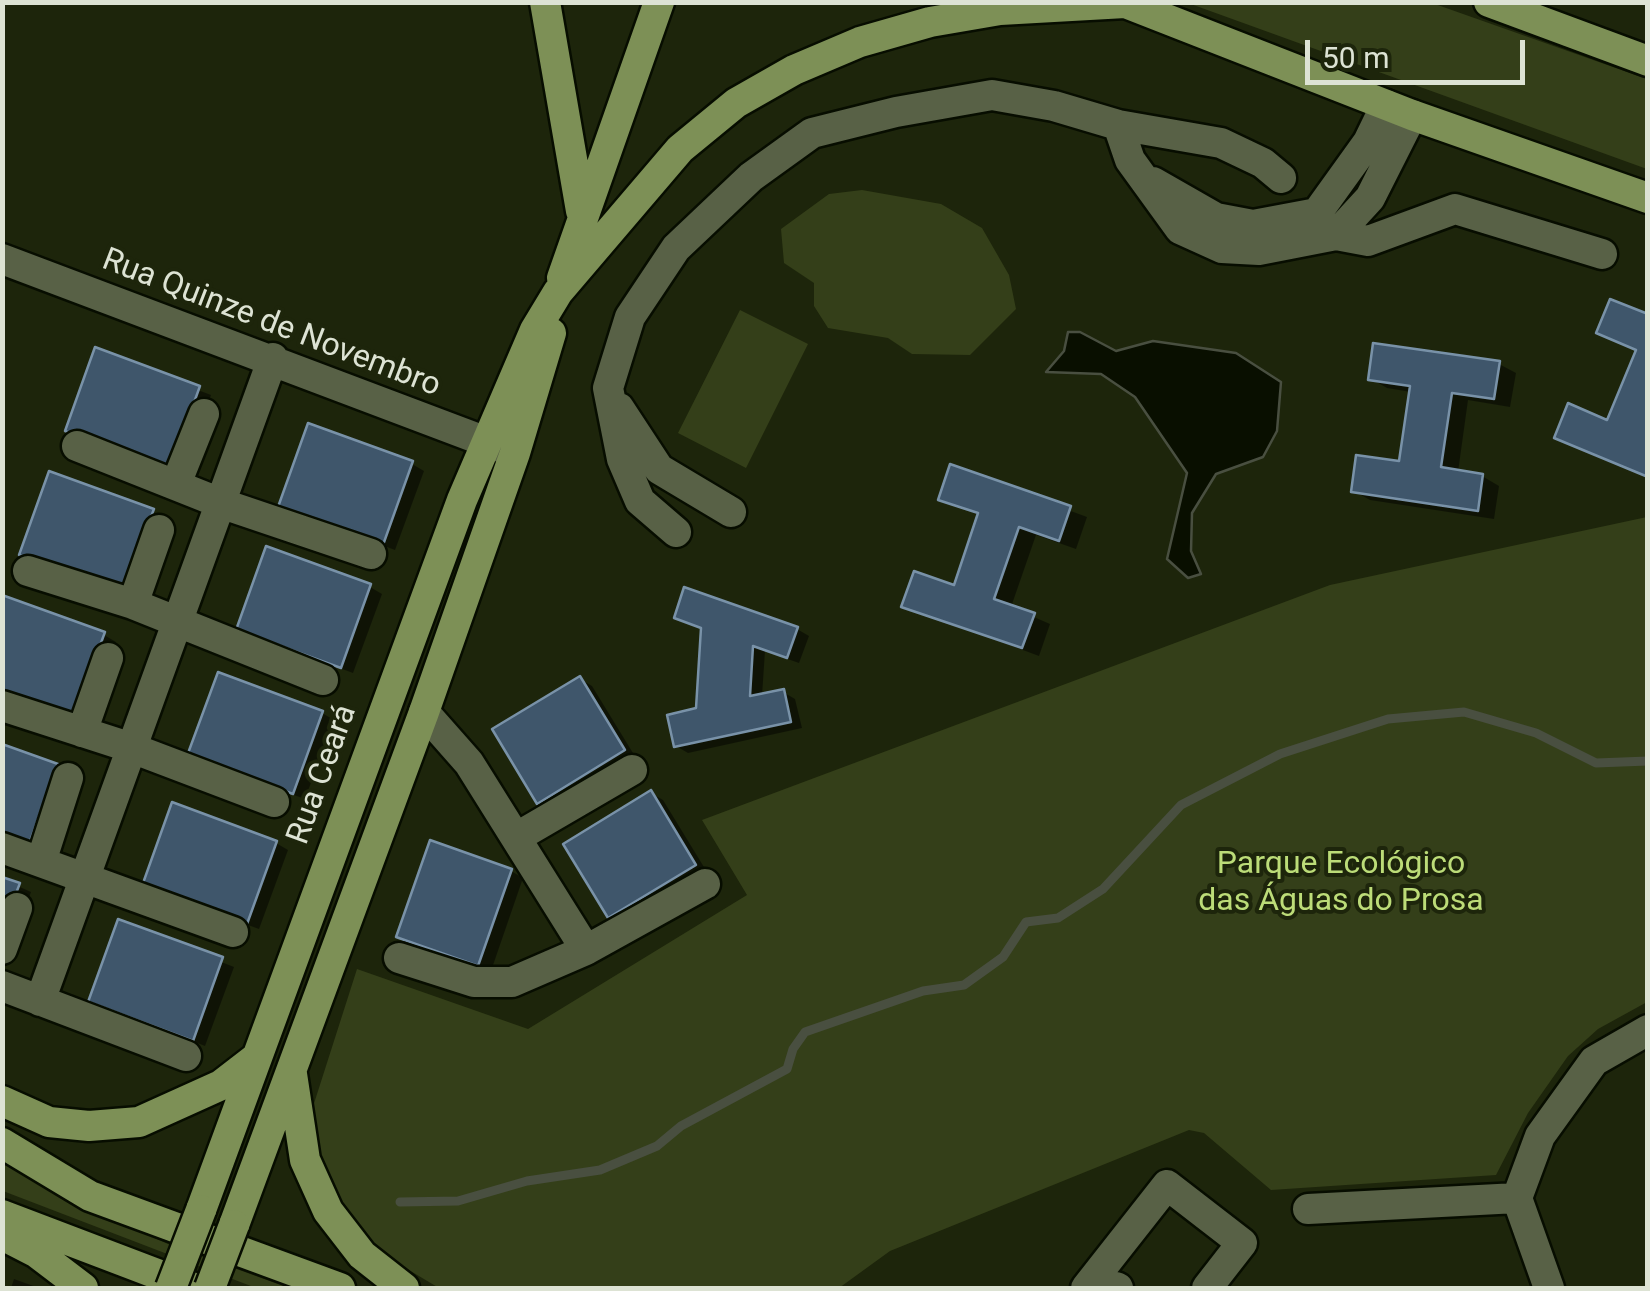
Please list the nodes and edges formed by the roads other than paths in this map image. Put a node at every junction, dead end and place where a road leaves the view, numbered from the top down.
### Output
1 (544, 2) edge
2 (659, 2) edge
3 (1489, 2) edge
4 (1124, 3) edge
5 (1648, 61) edge
6 (1399, 110) junction
7 (1118, 125) junction
8 (1138, 172) junction
9 (1282, 178) dead end
10 (1648, 198) edge
11 (582, 216) junction
12 (1336, 235) junction
13 (1602, 254) dead end
14 (2, 259) edge
15 (558, 292) junction
16 (273, 358) junction
17 (608, 388) junction
18 (204, 414) dead end
19 (77, 446) dead end
20 (501, 448) junction
21 (176, 484) junction
22 (223, 504) junction
23 (731, 512) dead end
24 (158, 530) dead end
25 (676, 532) dead end
26 (371, 554) dead end
27 (28, 571) dead end
28 (133, 604) junction
29 (179, 622) junction
30 (108, 658) dead end
31 (323, 680) dead end
32 (2, 706) edge
33 (424, 712) junction
34 (82, 732) junction
35 (129, 747) junction
36 (632, 770) dead end
37 (68, 778) dead end
38 (274, 802) dead end
39 (517, 837) junction
40 (2, 848) edge
41 (41, 862) junction
42 (87, 878) junction
43 (705, 884) dead end
44 (17, 908) dead end
45 (233, 932) dead end
46 (2, 949) edge
47 (586, 950) junction
48 (398, 958) dead end
49 (2, 986) edge
50 (40, 1001) junction
51 (1648, 1030) edge
52 (186, 1056) dead end
53 (256, 1058) junction
54 (291, 1068) junction
55 (2, 1101) edge
56 (2, 1144) edge
57 (1517, 1198) junction
58 (1308, 1208) dead end
59 (2, 1215) edge
60 (2, 1235) edge
61 (82, 1288) edge
62 (171, 1288) edge
63 (194, 1288) edge
64 (210, 1288) edge
65 (340, 1288) edge
66 (404, 1288) edge
67 (1086, 1288) edge
68 (1207, 1288) edge
69 (1549, 1288) edge

1 - 11 main road
2 - 11 main road, Rua Ceará
3 - 5 main road
4 - 6 main road
4 - 15 main road
6 - 8 street
6 - 10 main road
6 - 12 street
7 - 8 street
7 - 9 street
7 - 17 street
8 - 12 street
11 - 15 main road, Rua Ceará
12 - 13 street
14 - 16 street, Rua Quinze de Novembro
15 - 20 main road, Rua Ceará
16 - 20 street, Rua Quinze de Novembro
16 - 22 street
17 - 23 street
17 - 25 street
18 - 21 street
19 - 21 street
20 - 33 main road, Rua Ceará
20 - 53 main road, Rua Ceará
21 - 22 street
22 - 26 street
22 - 29 street
24 - 28 street
27 - 28 street
28 - 29 street
29 - 31 street
29 - 35 street
30 - 34 street
32 - 34 street
33 - 39 street
33 - 54 main road, Rua Ceará
34 - 35 street
35 - 38 street
35 - 42 street
36 - 39 street
37 - 41 street
39 - 47 street
40 - 41 street
41 - 42 street
42 - 45 street
42 - 50 street
43 - 47 street
44 - 46 street
47 - 48 street
49 - 50 street
50 - 52 street
51 - 57 street
53 - 55 main road
53 - 62 main road, Rua Ceará, bridge
54 - 64 main road, Rua Ceará, bridge
54 - 66 main road
56 - 65 main road
57 - 58 street
57 - 69 street
59 - 63 main road
60 - 61 main road
67 - 68 street

